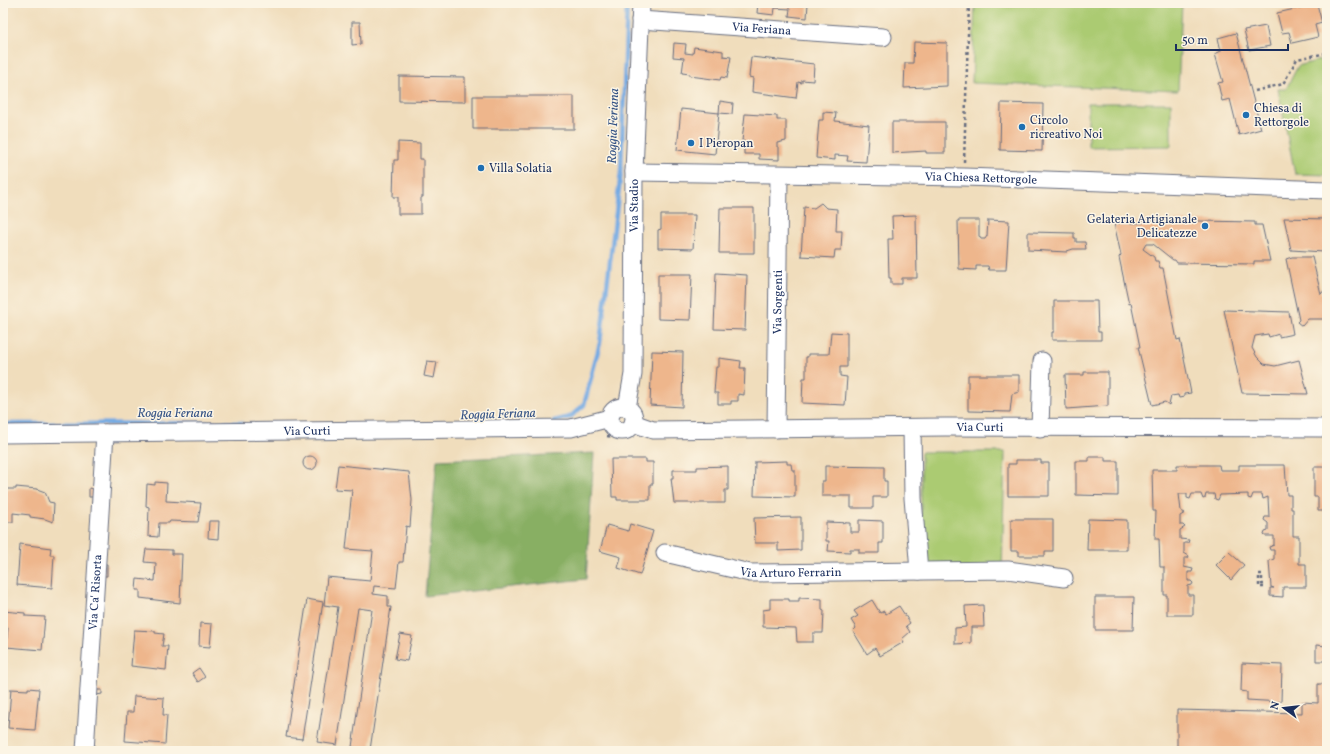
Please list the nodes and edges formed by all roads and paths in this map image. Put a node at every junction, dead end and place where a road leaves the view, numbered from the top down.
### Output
1 (969, 3) edge
2 (641, 11) edge
3 (883, 37) dead end
4 (1327, 53) edge
5 (1255, 91) dead end
6 (634, 172) junction
7 (779, 175) junction
8 (964, 177) junction
9 (1327, 190) edge
10 (1042, 361) dead end
11 (626, 408) junction
12 (610, 418) junction
13 (634, 423) junction
14 (912, 428) junction
15 (1040, 428) junction
16 (1327, 428) edge
17 (776, 429) junction
18 (105, 433) junction
19 (3, 434) edge
20 (665, 553) dead end
21 (919, 571) junction
22 (1064, 578) dead end
23 (1264, 588) joint
24 (85, 751) edge

1 - 8 path
2 - 3 street, Via Feriana
2 - 6 street, Via Stadio
4 - 5 path
6 - 7 street, Via Chiesa Rettorgole
6 - 11 street, Via Stadio
7 - 8 street, Via Chiesa Rettorgole
7 - 17 street, Via Sorgenti
8 - 9 street, Via Chiesa Rettorgole
10 - 15 street
11 - 12 street, Via Curti
11 - 13 street
12 - 13 street
12 - 18 street, Via Curti
13 - 17 street, Via Curti
14 - 15 street, Via Curti
14 - 17 street, Via Curti
14 - 21 street
15 - 16 street, Via Curti
18 - 19 street, Via Curti
18 - 24 street, Via Ca' Risorta
20 - 21 street, Via Arturo Ferrarin
21 - 22 street, Via Arturo Ferrarin
23 - 23 path

